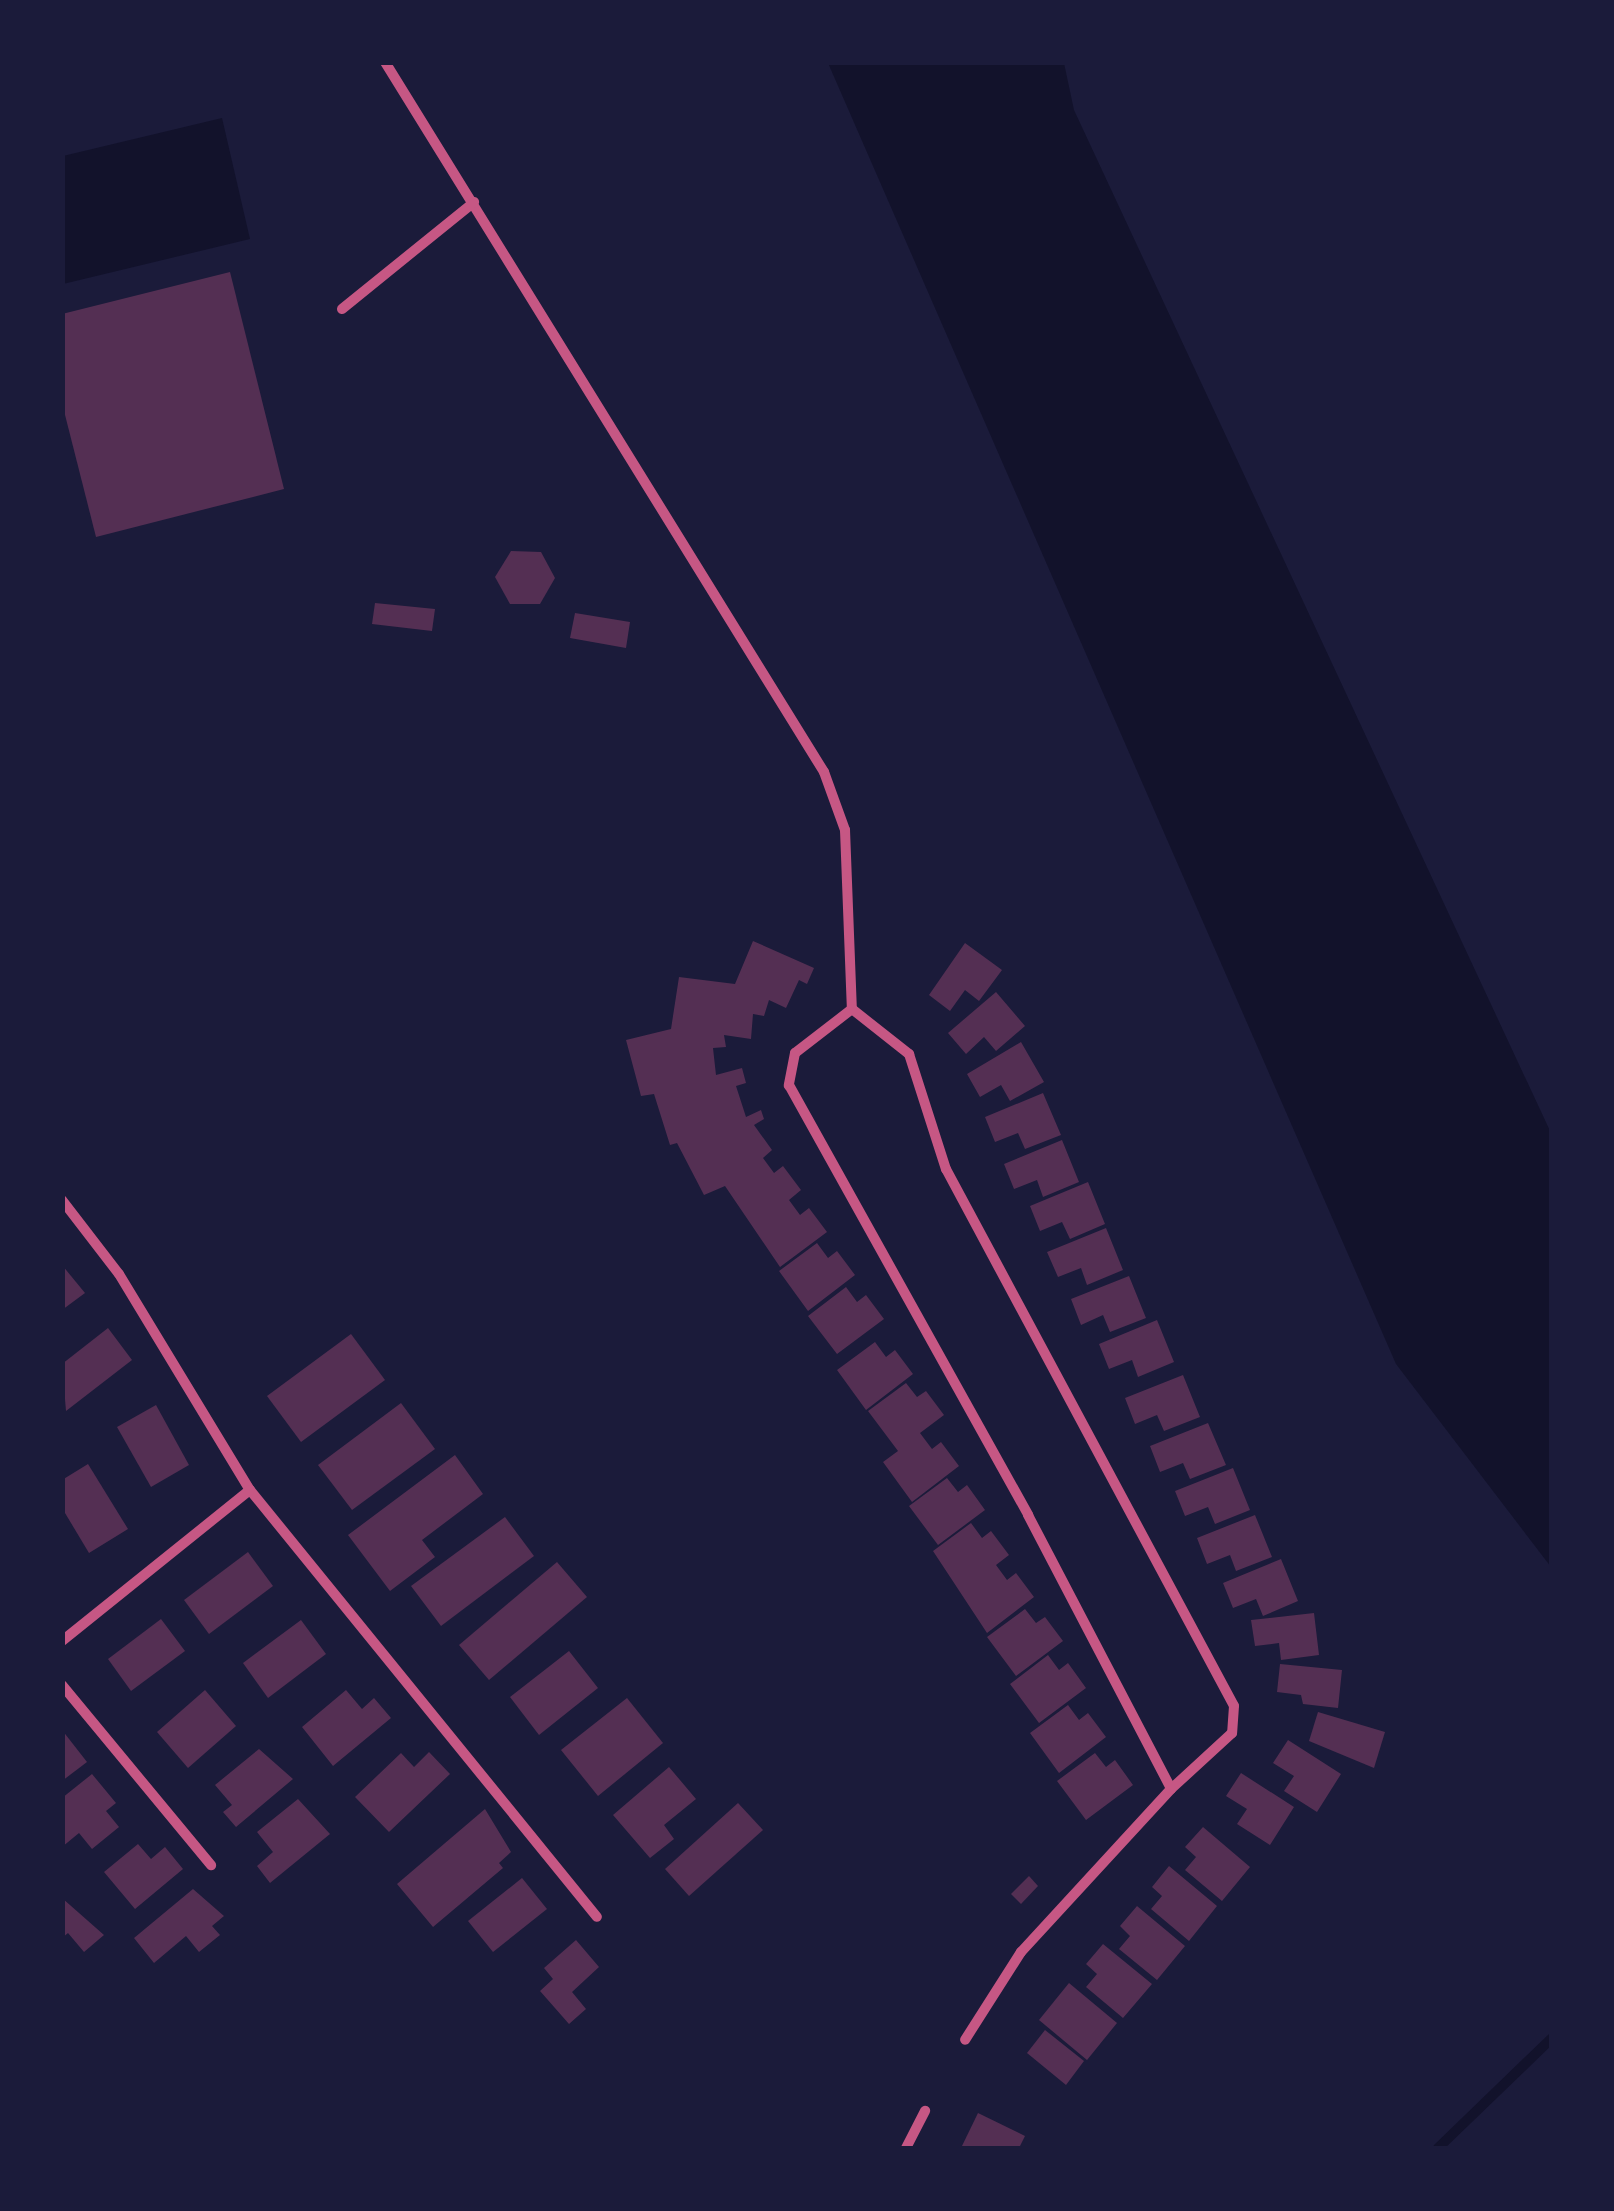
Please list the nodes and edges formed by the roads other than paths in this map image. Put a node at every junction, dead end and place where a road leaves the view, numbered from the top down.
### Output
1 (385, 62) edge
2 (474, 202) junction
3 (342, 309) dead end
4 (852, 1009) junction
5 (62, 1200) edge
6 (250, 1490) junction
7 (62, 1641) edge
8 (62, 1685) edge
9 (1171, 1789) junction
10 (211, 1865) dead end
11 (597, 1917) dead end
12 (965, 2040) dead end
13 (925, 2111) dead end
14 (906, 2148) edge

1 - 2 street
2 - 3 street
2 - 4 street
4 - 9 street
4 - 9 street
5 - 6 street
6 - 7 street
6 - 11 street
8 - 10 street
9 - 12 street
13 - 14 street

